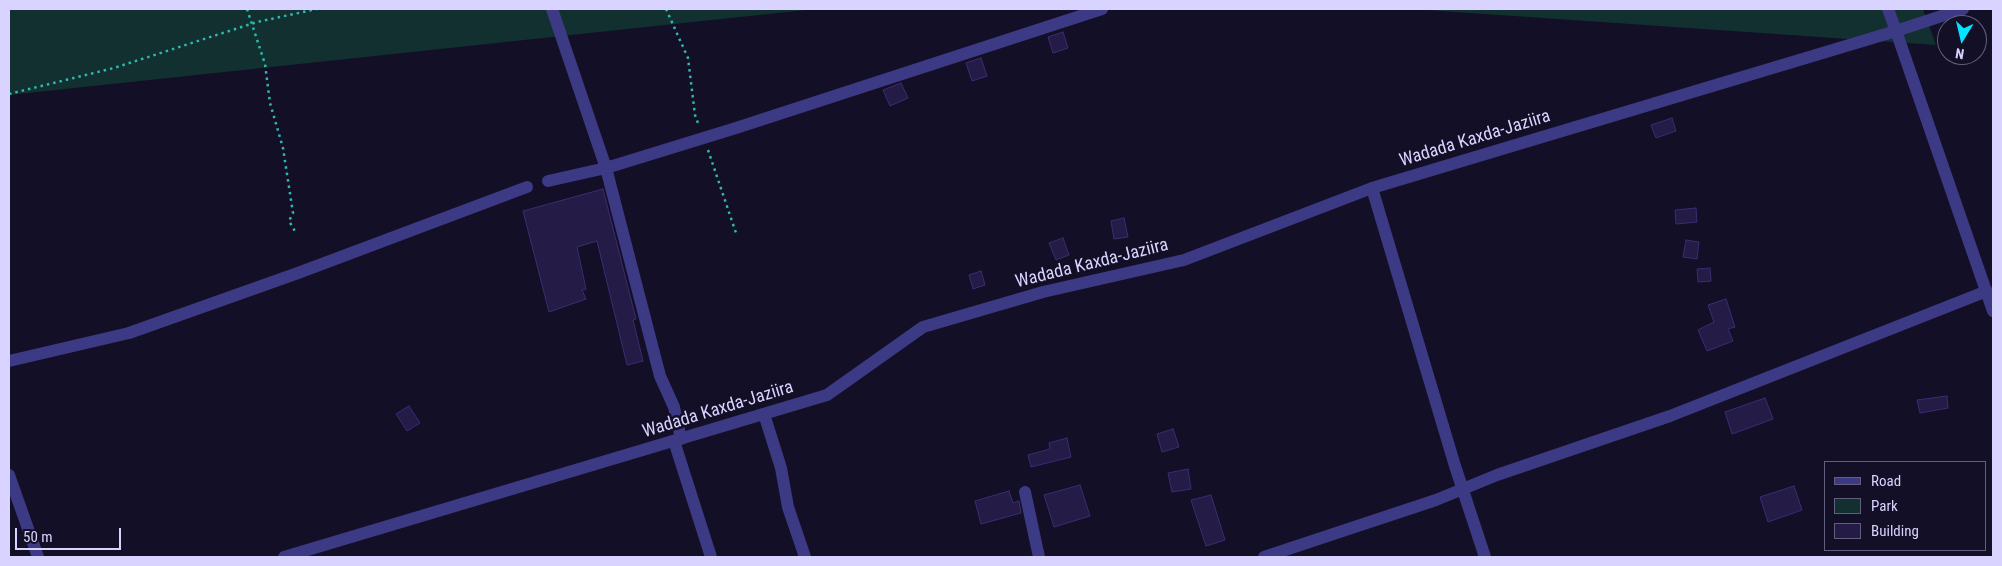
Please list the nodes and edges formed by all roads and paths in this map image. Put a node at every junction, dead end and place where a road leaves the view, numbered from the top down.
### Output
1 (248, 9) edge
2 (317, 9) edge
3 (552, 9) edge
4 (666, 9) edge
5 (1102, 9) edge
6 (1888, 9) edge
7 (1962, 9) edge
8 (252, 24) junction
9 (1896, 31) junction
10 (9, 94) edge
11 (704, 138) junction
12 (606, 168) junction
13 (548, 181) dead end
14 (528, 187) dead end
15 (1372, 188) junction
16 (296, 234) dead end
17 (737, 236) dead end
18 (1987, 291) junction
19 (1993, 311) edge
20 (9, 361) edge
21 (764, 414) junction
22 (677, 440) junction
23 (9, 475) edge
24 (1462, 489) junction
25 (1025, 492) dead end
26 (38, 557) edge
27 (284, 557) edge
28 (711, 557) edge
29 (805, 557) edge
30 (1039, 557) edge
31 (1264, 557) edge
32 (1485, 557) edge

1 - 8 path
2 - 8 path
3 - 12 street
4 - 11 path
5 - 11 street
6 - 9 street
7 - 9 street, Wadada Kaxda-Jaziira
8 - 10 path
8 - 16 path
9 - 15 street, Wadada Kaxda-Jaziira
9 - 18 street
11 - 12 street
11 - 17 path
12 - 13 street
12 - 22 street
14 - 20 street
15 - 21 street, Wadada Kaxda-Jaziira
15 - 24 street
18 - 19 street
18 - 24 street
21 - 22 street, Wadada Kaxda-Jaziira
21 - 29 street
22 - 27 street, Wadada Kaxda-Jaziira
22 - 28 street
23 - 26 street
24 - 31 street
24 - 32 street
25 - 30 street

